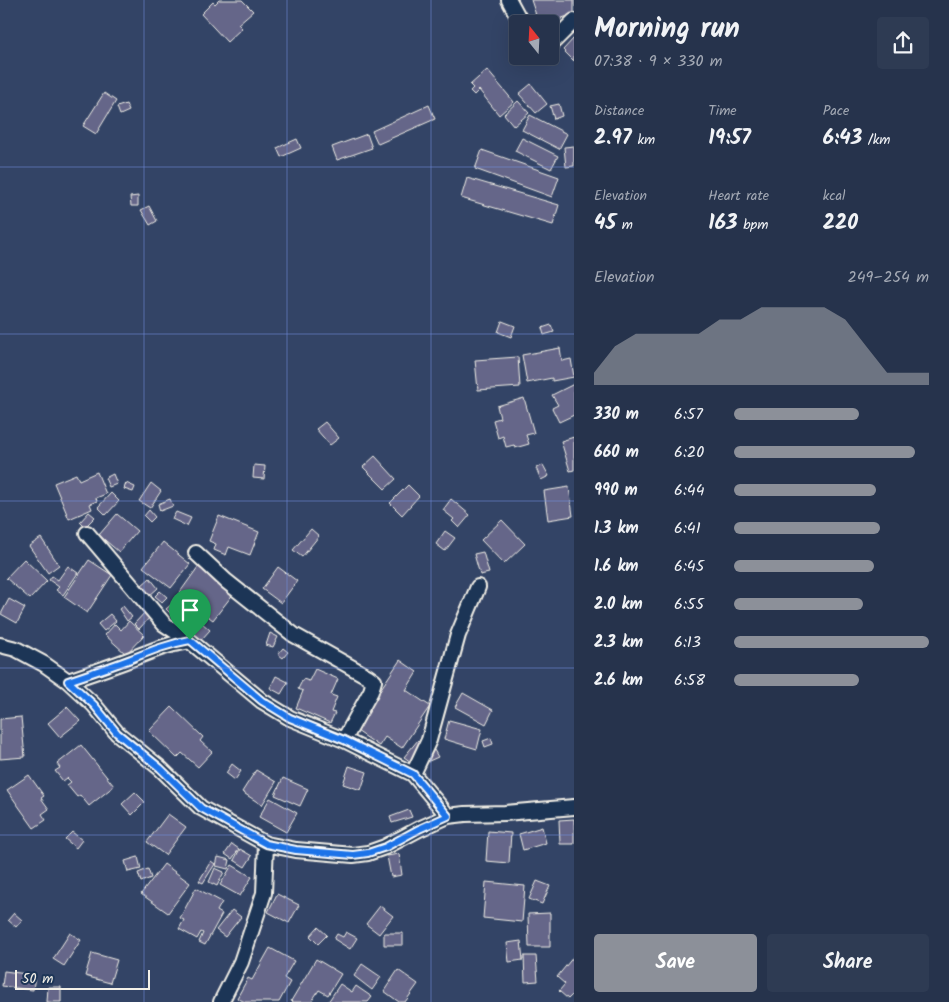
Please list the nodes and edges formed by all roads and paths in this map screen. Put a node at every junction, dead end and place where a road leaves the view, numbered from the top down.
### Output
1 (510, 0) edge
2 (518, 15) edge
3 (574, 21) edge
4 (559, 36) edge
5 (87, 533) dead end
6 (196, 553) dead end
7 (478, 587) dead end
8 (190, 640) junction
9 (0, 645) edge
10 (68, 681) junction
11 (344, 740) junction
12 (413, 774) junction
13 (574, 807) edge
14 (448, 816) junction
15 (266, 844) junction
16 (221, 1002) edge

1 - 2 street
3 - 4 street
5 - 8 street
6 - 11 street
7 - 12 street
8 - 10 street
8 - 11 street
9 - 10 street
10 - 15 street
11 - 12 street
12 - 14 street
13 - 14 street
14 - 15 street
15 - 16 street

